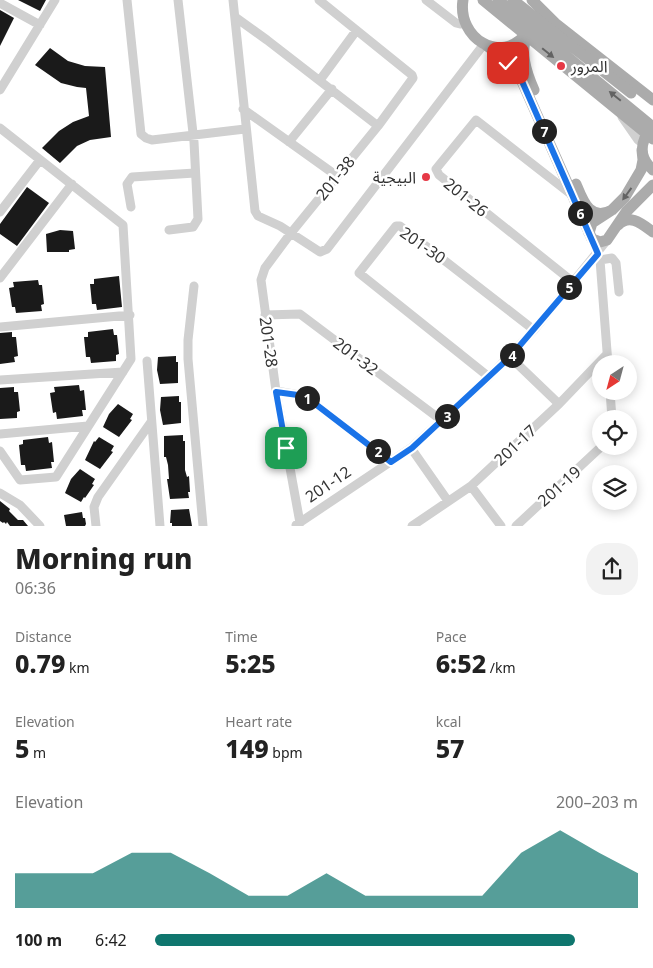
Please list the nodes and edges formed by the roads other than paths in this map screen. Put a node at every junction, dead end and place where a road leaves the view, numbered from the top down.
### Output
1 (55, 0) edge
2 (127, 0) edge
3 (178, 0) edge
4 (233, 0) edge
5 (319, 0) edge
6 (426, 0) edge
7 (456, 0) edge
8 (484, 0) edge
9 (498, 0) edge
10 (513, 0) edge
11 (531, 0) edge
12 (0, 3) edge
13 (464, 12) edge
14 (235, 17) junction
15 (40, 25) junction
16 (356, 31) junction
17 (528, 32) junction
18 (485, 45) junction
19 (3, 79) edge
20 (320, 80) junction
21 (332, 89) junction
22 (0, 90) edge
23 (653, 100) edge
24 (243, 109) junction
25 (653, 110) edge
26 (621, 115) dead end
27 (378, 126) junction
28 (653, 126) edge
29 (0, 128) edge
30 (245, 129) junction
31 (193, 135) junction
32 (289, 142) junction
33 (646, 144) edge
34 (40, 160) junction
35 (653, 170) edge
36 (195, 173) junction
37 (337, 176) junction
38 (72, 184) junction
39 (653, 186) edge
40 (572, 195) junction
41 (639, 198) junction
42 (131, 207) dead end
43 (612, 210) junction
44 (0, 212) edge
45 (640, 222) junction
46 (617, 225) junction
47 (169, 230) dead end
48 (653, 232) edge
49 (291, 233) junction
50 (589, 234) junction
51 (610, 237) junction
52 (599, 257) junction
53 (0, 278) edge
54 (261, 280) joint
55 (573, 282) junction
56 (194, 286) dead end
57 (619, 292) dead end
58 (130, 315) junction
59 (265, 315) junction
60 (0, 327) edge
61 (534, 330) junction
62 (607, 354) joint
63 (510, 357) junction
64 (147, 361) dead end
65 (123, 372) junction
66 (489, 378) junction
67 (0, 380) edge
68 (276, 392) junction
69 (559, 404) junction
70 (442, 420) junction
71 (152, 422) junction
72 (88, 426) junction
73 (0, 434) edge
74 (412, 448) junction
75 (0, 452) edge
76 (592, 455) edge
77 (391, 462) junction
78 (471, 486) junction
79 (0, 492) edge
80 (448, 501) junction
81 (298, 524) edge
82 (40, 526) edge
83 (96, 526) edge
84 (160, 526) edge
85 (203, 526) edge
86 (412, 526) edge
87 (501, 526) edge
88 (516, 526) edge

1 - 15 street
2 - 31 street
3 - 31 street
4 - 14 street
5 - 16 street
6 - 13 street
7 - 13 main road
8 -> 33 main road, bridge
28 -> 9 main road, bridge
10 - 25 main road, bridge
11 - 17 main road
11 - 23 main road
12 - 15 street
13 - 18 main road
14 - 20 street
14 - 24 street
15 - 19 street
16 - 20 street
16 - 27 street, 201-38
17 - 18 main road
17 - 43 main road
18 - 40 main road
18 - 49 street
19 - 22 street
20 - 21 street
21 - 27 street
21 - 32 street
24 - 30 street
24 - 32 street
26 - 33 street
27 - 37 street, 201-38
28 - 33 main road
29 - 34 street
30 - 31 street
30 - 49 street
31 - 36 street
32 - 37 street
33 - 35 main road
33 -> 43 main road
34 - 38 street
34 - 44 street
36 - 42 street
36 - 47 street
37 - 49 street, 201-38
38 - 53 street
38 - 58 street
39 - 41 main road, 201-12
40 - 50 main road
40 - 55 street, 201-26
41 - 45 main road
41 - 46 main road, 201-12
43 - 50 main road
45 - 46 main road
45 - 48 main road
46 - 51 main road, 201-12
49 - 54 street, 201-38
50 - 51 main road
50 - 52 street
51 - 52 street, 201-12
52 - 55 street, 201-12
52 - 57 street
52 - 62 street
54 - 59 street, 201-28
55 - 61 street, 201-12
56 - 85 street
58 - 60 street
58 - 65 street
59 - 68 street, 201-28
59 - 70 street, 201-32
61 - 63 street, 201-12
61 - 66 street, 201-30
62 - 69 street, 201-17
63 - 66 street, 201-12
63 - 69 street
64 - 71 street
65 - 67 street
65 - 72 street
66 - 70 street, 201-12
68 - 77 street
68 - 81 street, 201-28
69 - 78 street, 201-17
70 - 74 street, 201-12
71 - 83 street
71 - 84 street
72 - 73 street
72 - 75 street
74 - 77 street, 201-12
74 - 80 street
76 - 88 street, 201-19
77 - 81 street, 201-12
78 - 80 street, 201-17
78 - 87 street
79 - 82 street
80 - 86 street, 201-17

